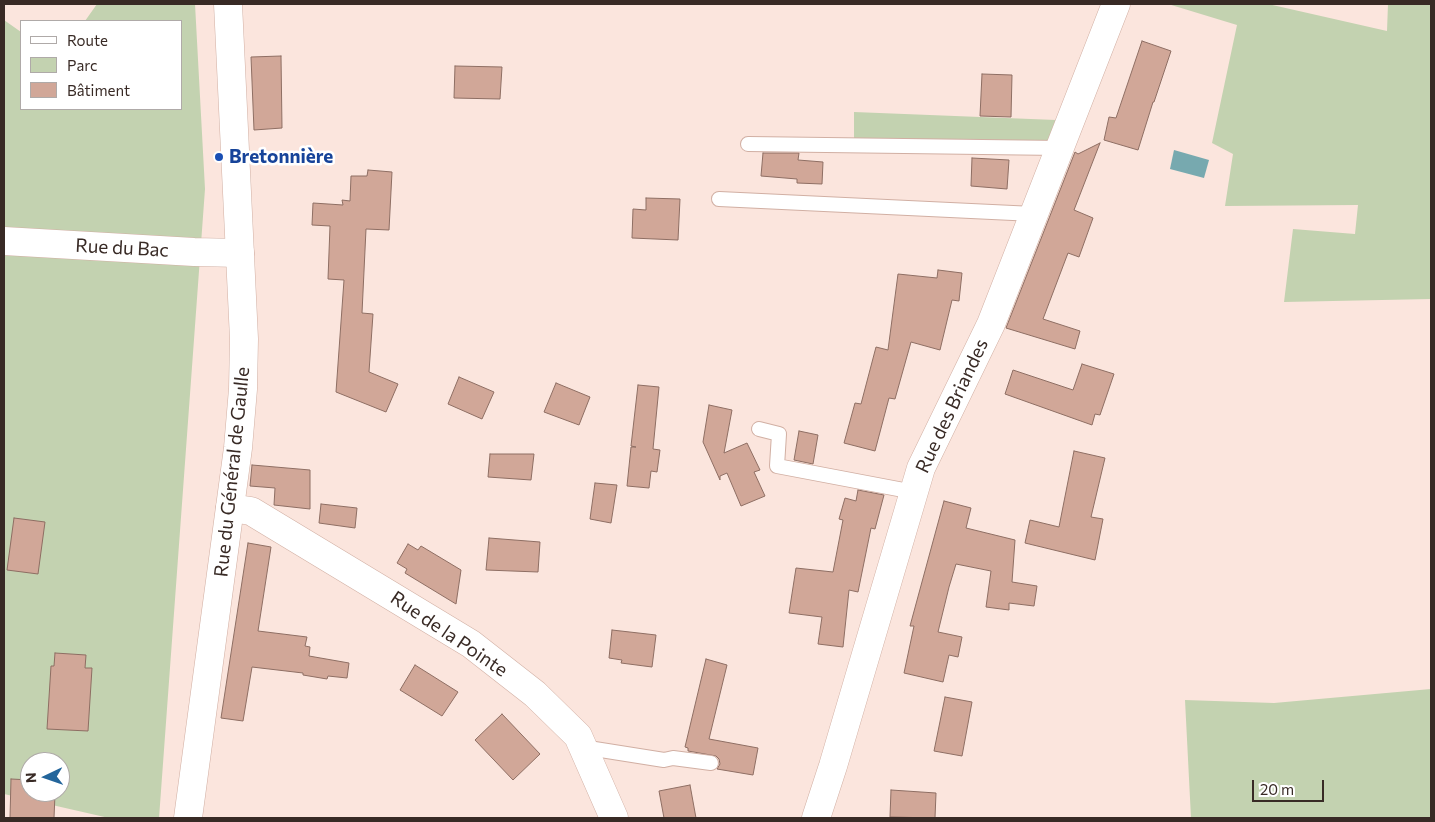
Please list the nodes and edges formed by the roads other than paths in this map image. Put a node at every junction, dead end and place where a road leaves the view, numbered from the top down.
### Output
1 (228, 4) edge
2 (1116, 4) edge
3 (748, 144) dead end
4 (1060, 148) junction
5 (719, 199) dead end
6 (1034, 214) junction
7 (4, 241) edge
8 (240, 253) junction
9 (759, 430) dead end
10 (914, 492) junction
11 (230, 508) junction
12 (582, 747) junction
13 (711, 763) dead end
14 (188, 818) edge
15 (614, 818) edge
16 (816, 818) edge

1 - 8 street, Rue du Général de Gaulle
2 - 4 street, Rue des Briandes
3 - 4 lane
4 - 6 street, Rue des Briandes
5 - 6 lane
6 - 10 street, Rue des Briandes
7 - 8 street, Rue du Bac
8 - 11 street, Rue du Général de Gaulle
9 - 10 lane
10 - 16 street, Rue des Briandes
11 - 12 street, Rue de la Pointe
11 - 14 street, Rue du Général de Gaulle
12 - 13 lane
12 - 15 street, Rue de la Pointe

